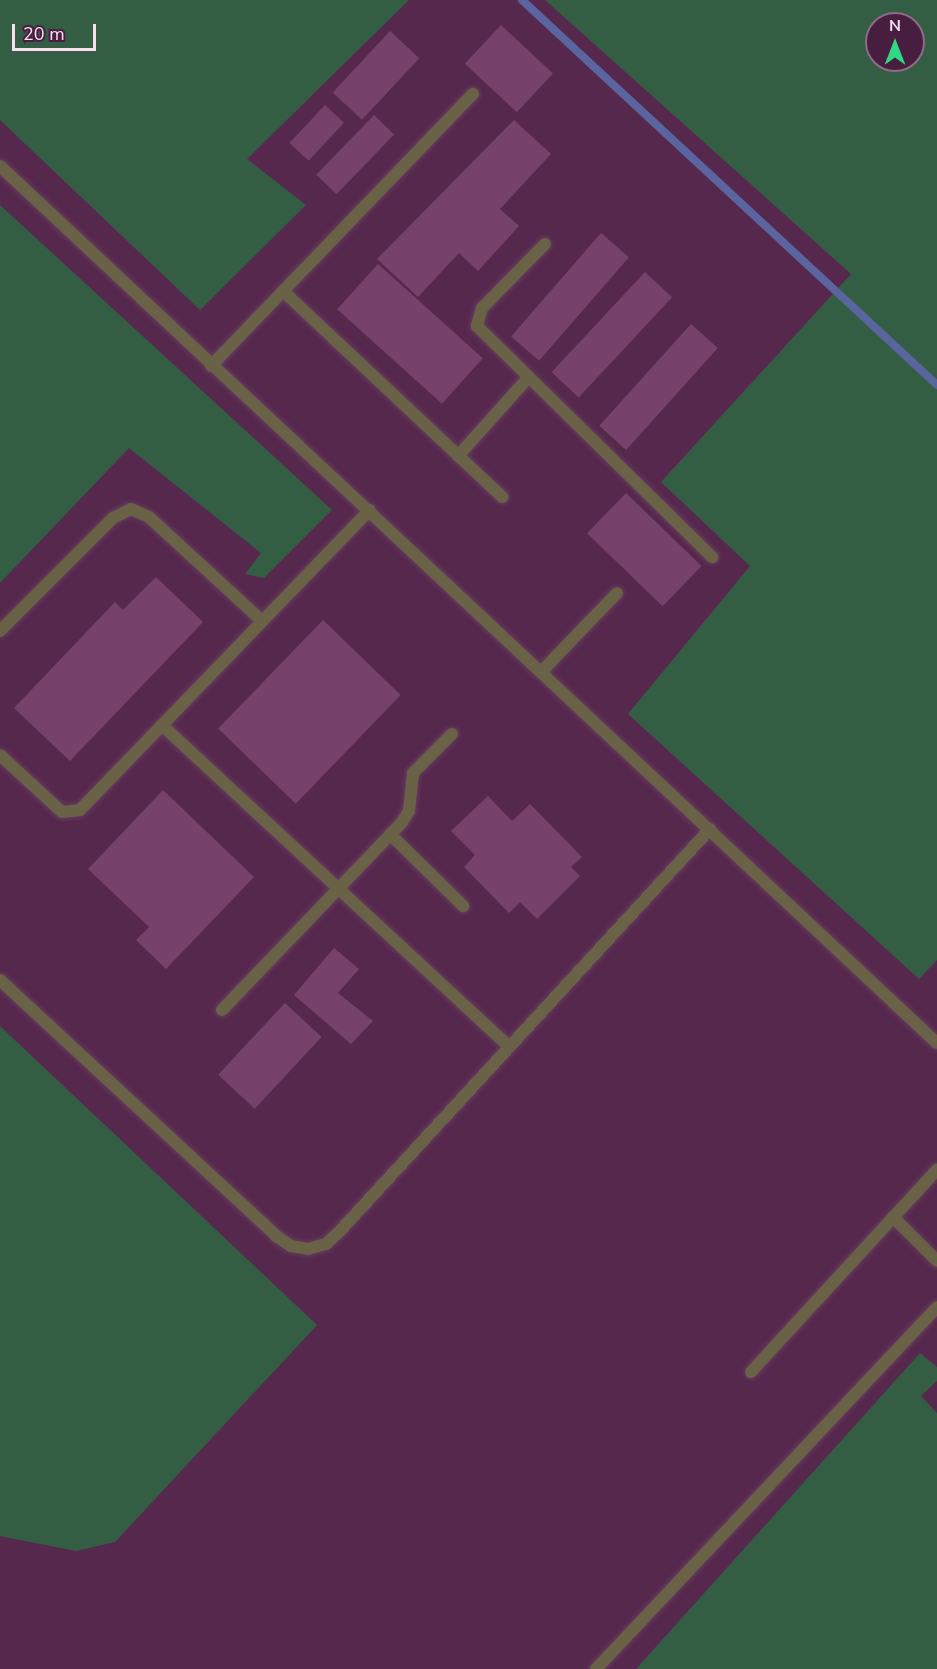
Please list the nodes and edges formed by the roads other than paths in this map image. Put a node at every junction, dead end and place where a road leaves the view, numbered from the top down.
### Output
1 (472, 94) dead end
2 (0, 166) edge
3 (545, 244) dead end
4 (283, 291) junction
5 (211, 366) junction
6 (529, 376) junction
7 (458, 456) junction
8 (502, 497) dead end
9 (370, 510) junction
10 (712, 557) dead end
11 (617, 593) dead end
12 (261, 620) junction
13 (0, 631) edge
14 (542, 671) junction
15 (164, 727) junction
16 (452, 734) dead end
17 (0, 755) edge
18 (710, 829) junction
19 (390, 834) junction
20 (337, 890) junction
21 (463, 906) dead end
22 (0, 980) edge
23 (222, 1010) dead end
24 (937, 1043) edge
25 (510, 1047) junction
26 (937, 1170) edge
27 (893, 1217) junction
28 (937, 1261) edge
29 (937, 1307) edge
30 (751, 1372) dead end
31 (596, 1669) edge

1 - 4 lane
2 - 5 lane
3 - 6 lane
4 - 5 lane
4 - 7 lane
5 - 9 lane
6 - 7 lane
6 - 10 lane
7 - 8 lane
9 - 12 lane
9 - 14 lane
11 - 14 lane
12 - 13 lane
12 - 15 lane
14 - 18 lane
15 - 17 lane
15 - 20 lane
16 - 19 lane
18 - 24 lane
18 - 25 lane
19 - 20 lane
19 - 21 lane
20 - 23 lane
20 - 25 lane
22 - 25 lane
26 - 27 lane
27 - 28 lane
27 - 30 lane
29 - 31 lane

